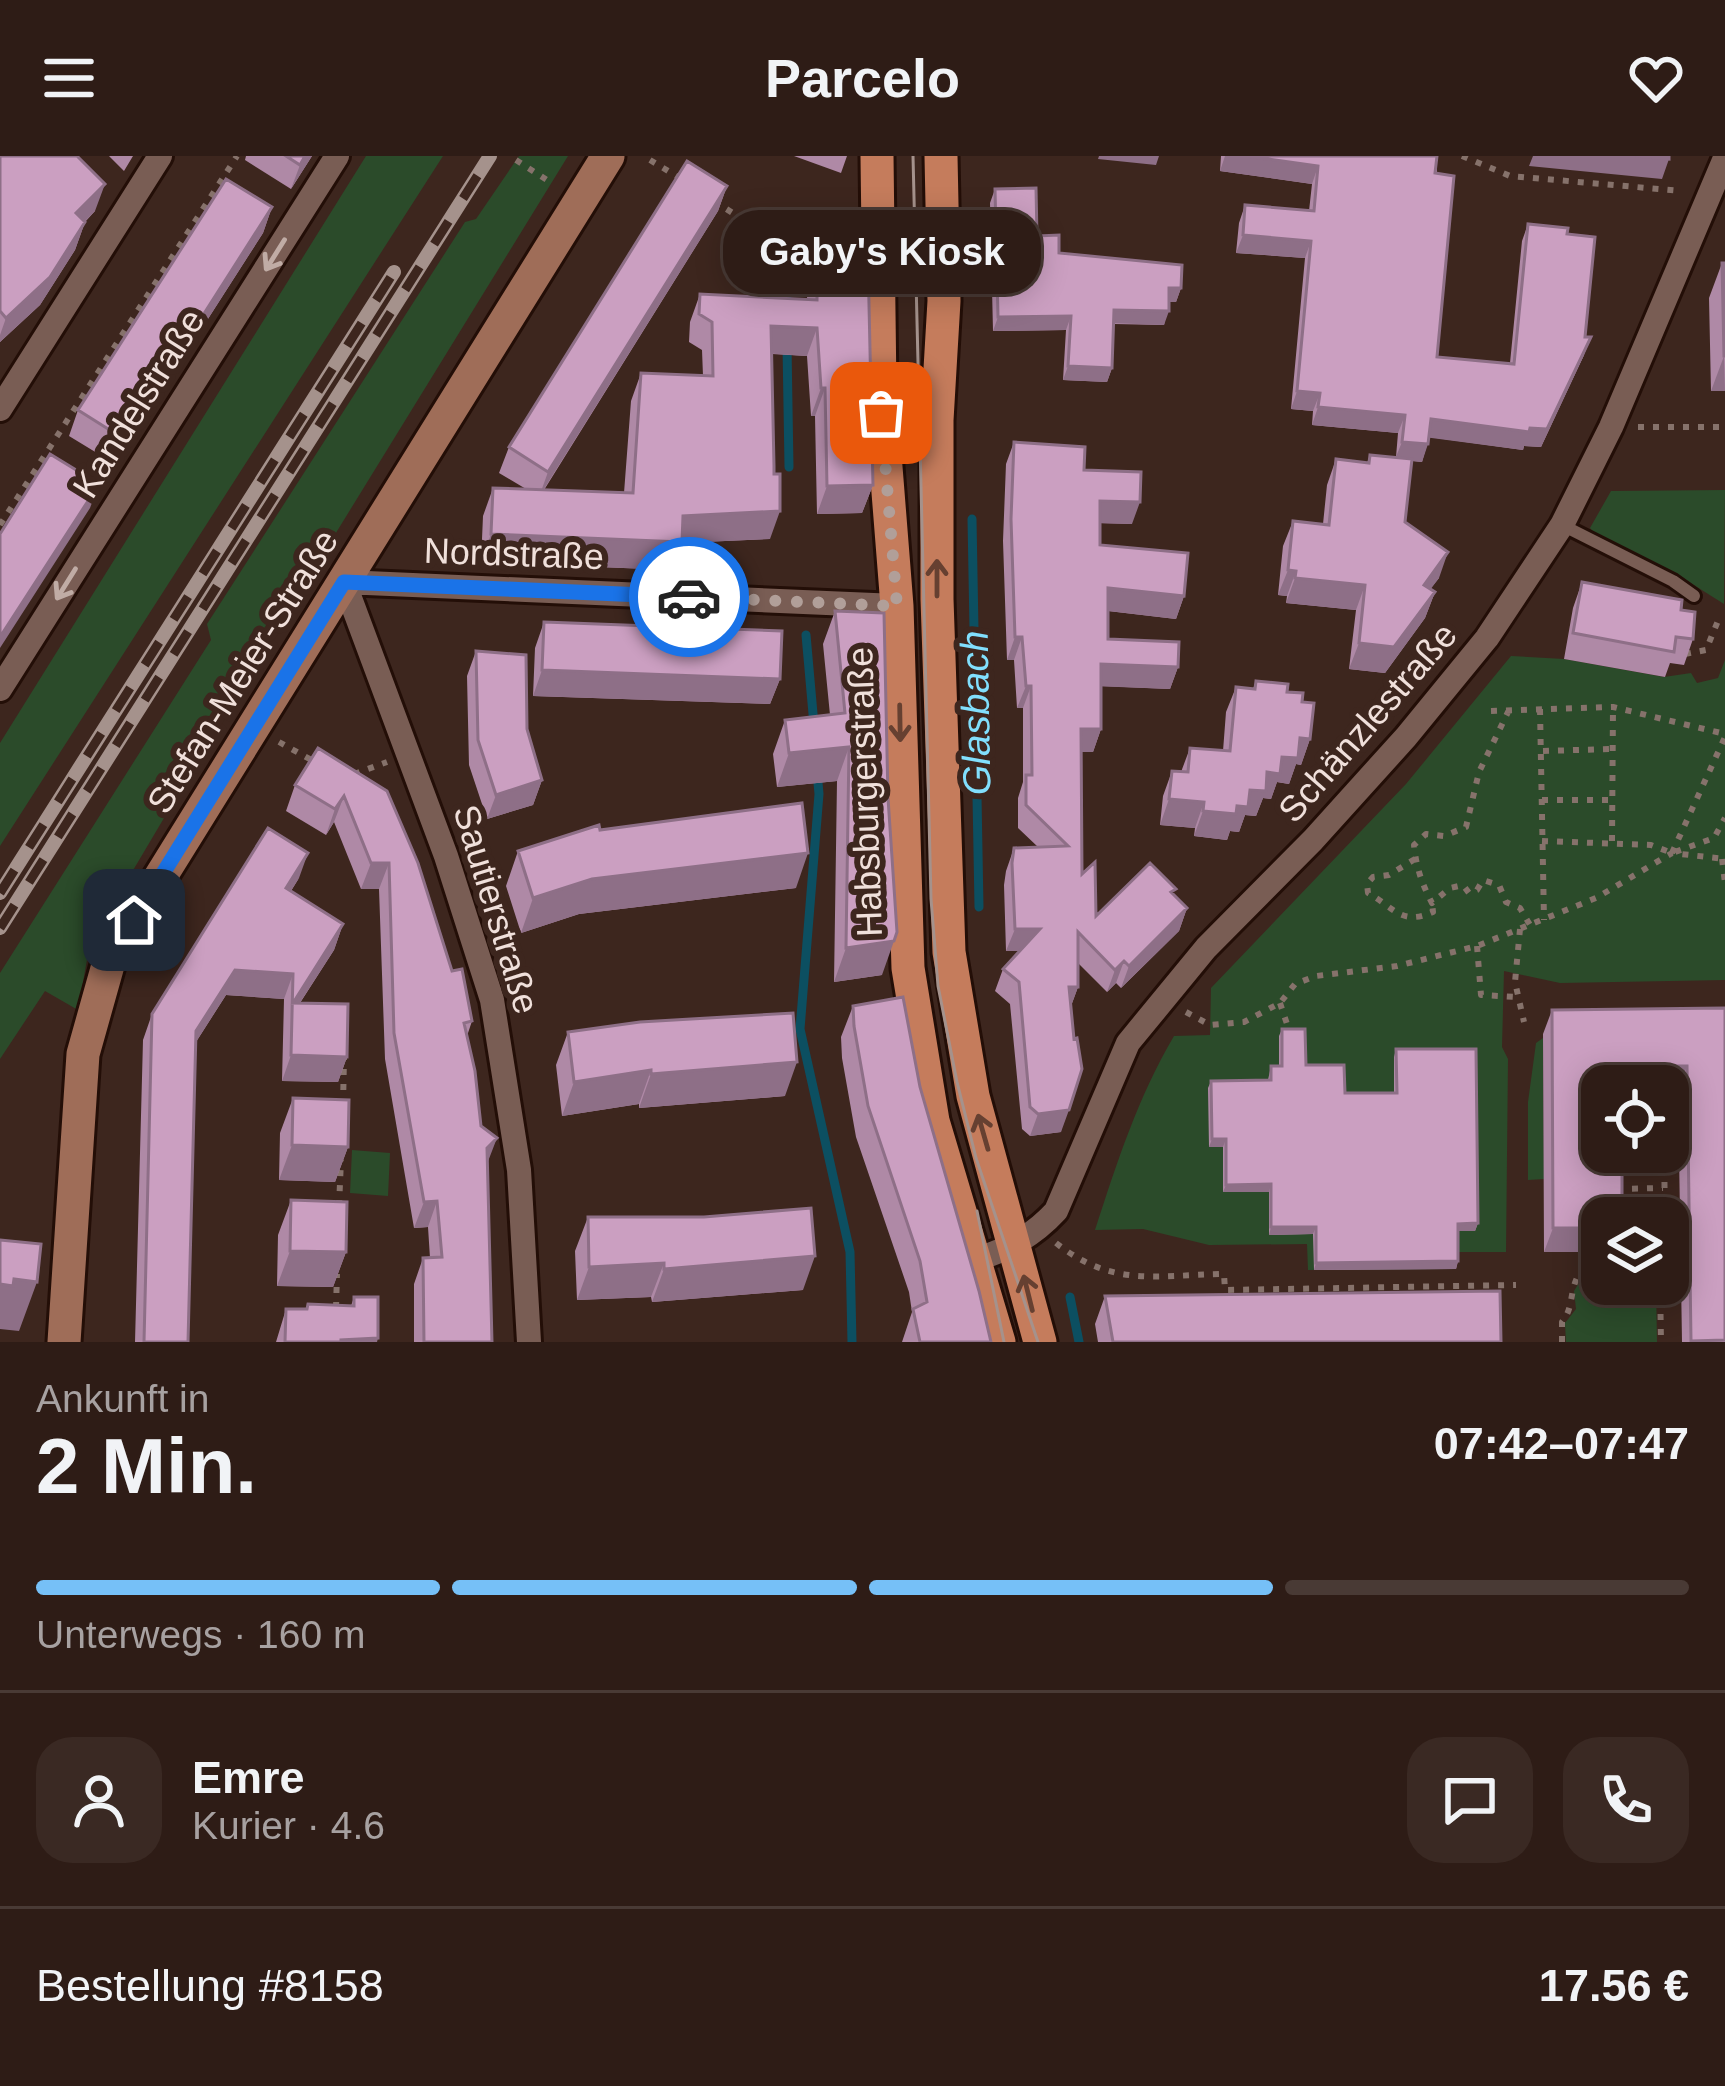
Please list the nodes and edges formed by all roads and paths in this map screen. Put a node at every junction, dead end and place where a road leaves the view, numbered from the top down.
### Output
1 (160, 156) edge
2 (237, 156) edge
3 (337, 156) edge
4 (608, 156) edge
5 (877, 156) edge
6 (940, 156) edge
7 (1462, 156) edge
8 (1725, 158) edge
9 (516, 160) dead end
10 (650, 160) dead end
11 (554, 184) dead end
12 (696, 189) edge
13 (1710, 194) junction
14 (711, 199) edge
15 (742, 219) dead end
16 (0, 409) edge
17 (881, 413) junction
18 (937, 421) junction
19 (1611, 427) junction
20 (1725, 427) edge
21 (0, 525) edge
22 (1562, 525) junction
23 (344, 582) junction
24 (1694, 596) dead end
25 (897, 606) junction
26 (1720, 616) dead end
27 (1684, 654) edge
28 (0, 689) edge
29 (1613, 707) junction
30 (1540, 709) junction
31 (1509, 710) junction
32 (1491, 711) dead end
33 (1725, 735) edge
34 (276, 741) dead end
35 (1611, 749) junction
36 (1541, 751) junction
37 (410, 754) junction
38 (326, 768) edge
39 (343, 778) edge
40 (1542, 800) junction
41 (1610, 800) junction
42 (1725, 818) edge
43 (1542, 841) junction
44 (1612, 842) junction
45 (1672, 853) junction
46 (1415, 859) junction
47 (1723, 859) edge
48 (1725, 883) edge
49 (1432, 903) junction
50 (1544, 920) junction
51 (1530, 925) junction
52 (1520, 929) junction
53 (1477, 946) junction
54 (1518, 997) junction
55 (1161, 999) junction
56 (1280, 1003) junction
57 (1524, 1022) dead end
58 (1291, 1036) edge
59 (345, 1039) edge
60 (343, 1108) edge
61 (341, 1155) edge
62 (1664, 1173) edge
63 (1664, 1188) junction
64 (1613, 1189) edge
65 (1664, 1197) edge
66 (339, 1225) edge
67 (1028, 1237) junction
68 (975, 1260) junction
69 (337, 1272) edge
70 (1581, 1274) edge
71 (1516, 1285) dead end
72 (1225, 1290) junction
73 (1660, 1305) edge
74 (1225, 1306) edge
75 (336, 1319) edge
76 (64, 1342) edge
77 (530, 1342) edge
78 (999, 1342) edge
79 (1040, 1342) edge
80 (1562, 1342) edge
81 (1661, 1342) edge

1 - 16 street
2 - 21 path
3 -> 28 street, Kandelstraße
4 - 23 main road, Stefan-Meier-Straße
5 - 17 main road, Habsburgerstraße
6 - 18 main road
7 - 13 path
8 - 13 street, Schänzlestraße
9 - 11 path
10 - 12 path
13 - 19 street, Schänzlestraße
14 - 15 path
17 - 18 main road
17 - 25 main road, Habsburgerstraße
67 -> 18 main road
19 - 20 path
19 - 22 street, Schänzlestraße
22 - 24 lane
22 - 55 street, Schänzlestraße
23 - 25 street, Nordstraße
23 - 37 street, Sautierstraße
23 - 76 main road, Stefan-Meier-Straße
25 -> 68 main road, Habsburgerstraße
26 - 27 path
29 - 30 path
29 - 33 path
29 - 35 path
30 - 31 path
30 - 36 path
31 - 32 path
31 - 46 path
33 - 45 path
34 - 38 path
35 - 36 path
35 - 41 path
36 - 40 path
37 - 39 path
37 - 77 street, Sautierstraße
40 - 41 path
40 - 43 path
41 - 44 path
42 - 45 path
43 - 44 path
43 - 50 path
44 - 45 path
45 - 47 path
45 - 50 path
46 - 49 path
46 - 49 path
47 - 48 path
49 - 51 path
50 - 51 path
51 - 52 path
52 - 53 path
52 - 54 path
53 - 54 path
53 - 56 path
54 - 57 path
55 - 56 path
55 - 67 street, Schänzlestraße
56 - 58 path
59 - 60 path
61 - 66 path
62 - 63 path
63 - 64 path
63 - 65 path
67 - 68 street
67 - 72 path
79 -> 67 main road
68 - 78 main road, Habsburgerstraße
69 - 75 path
70 - 80 path
71 - 72 path
72 - 74 path
73 - 81 path

